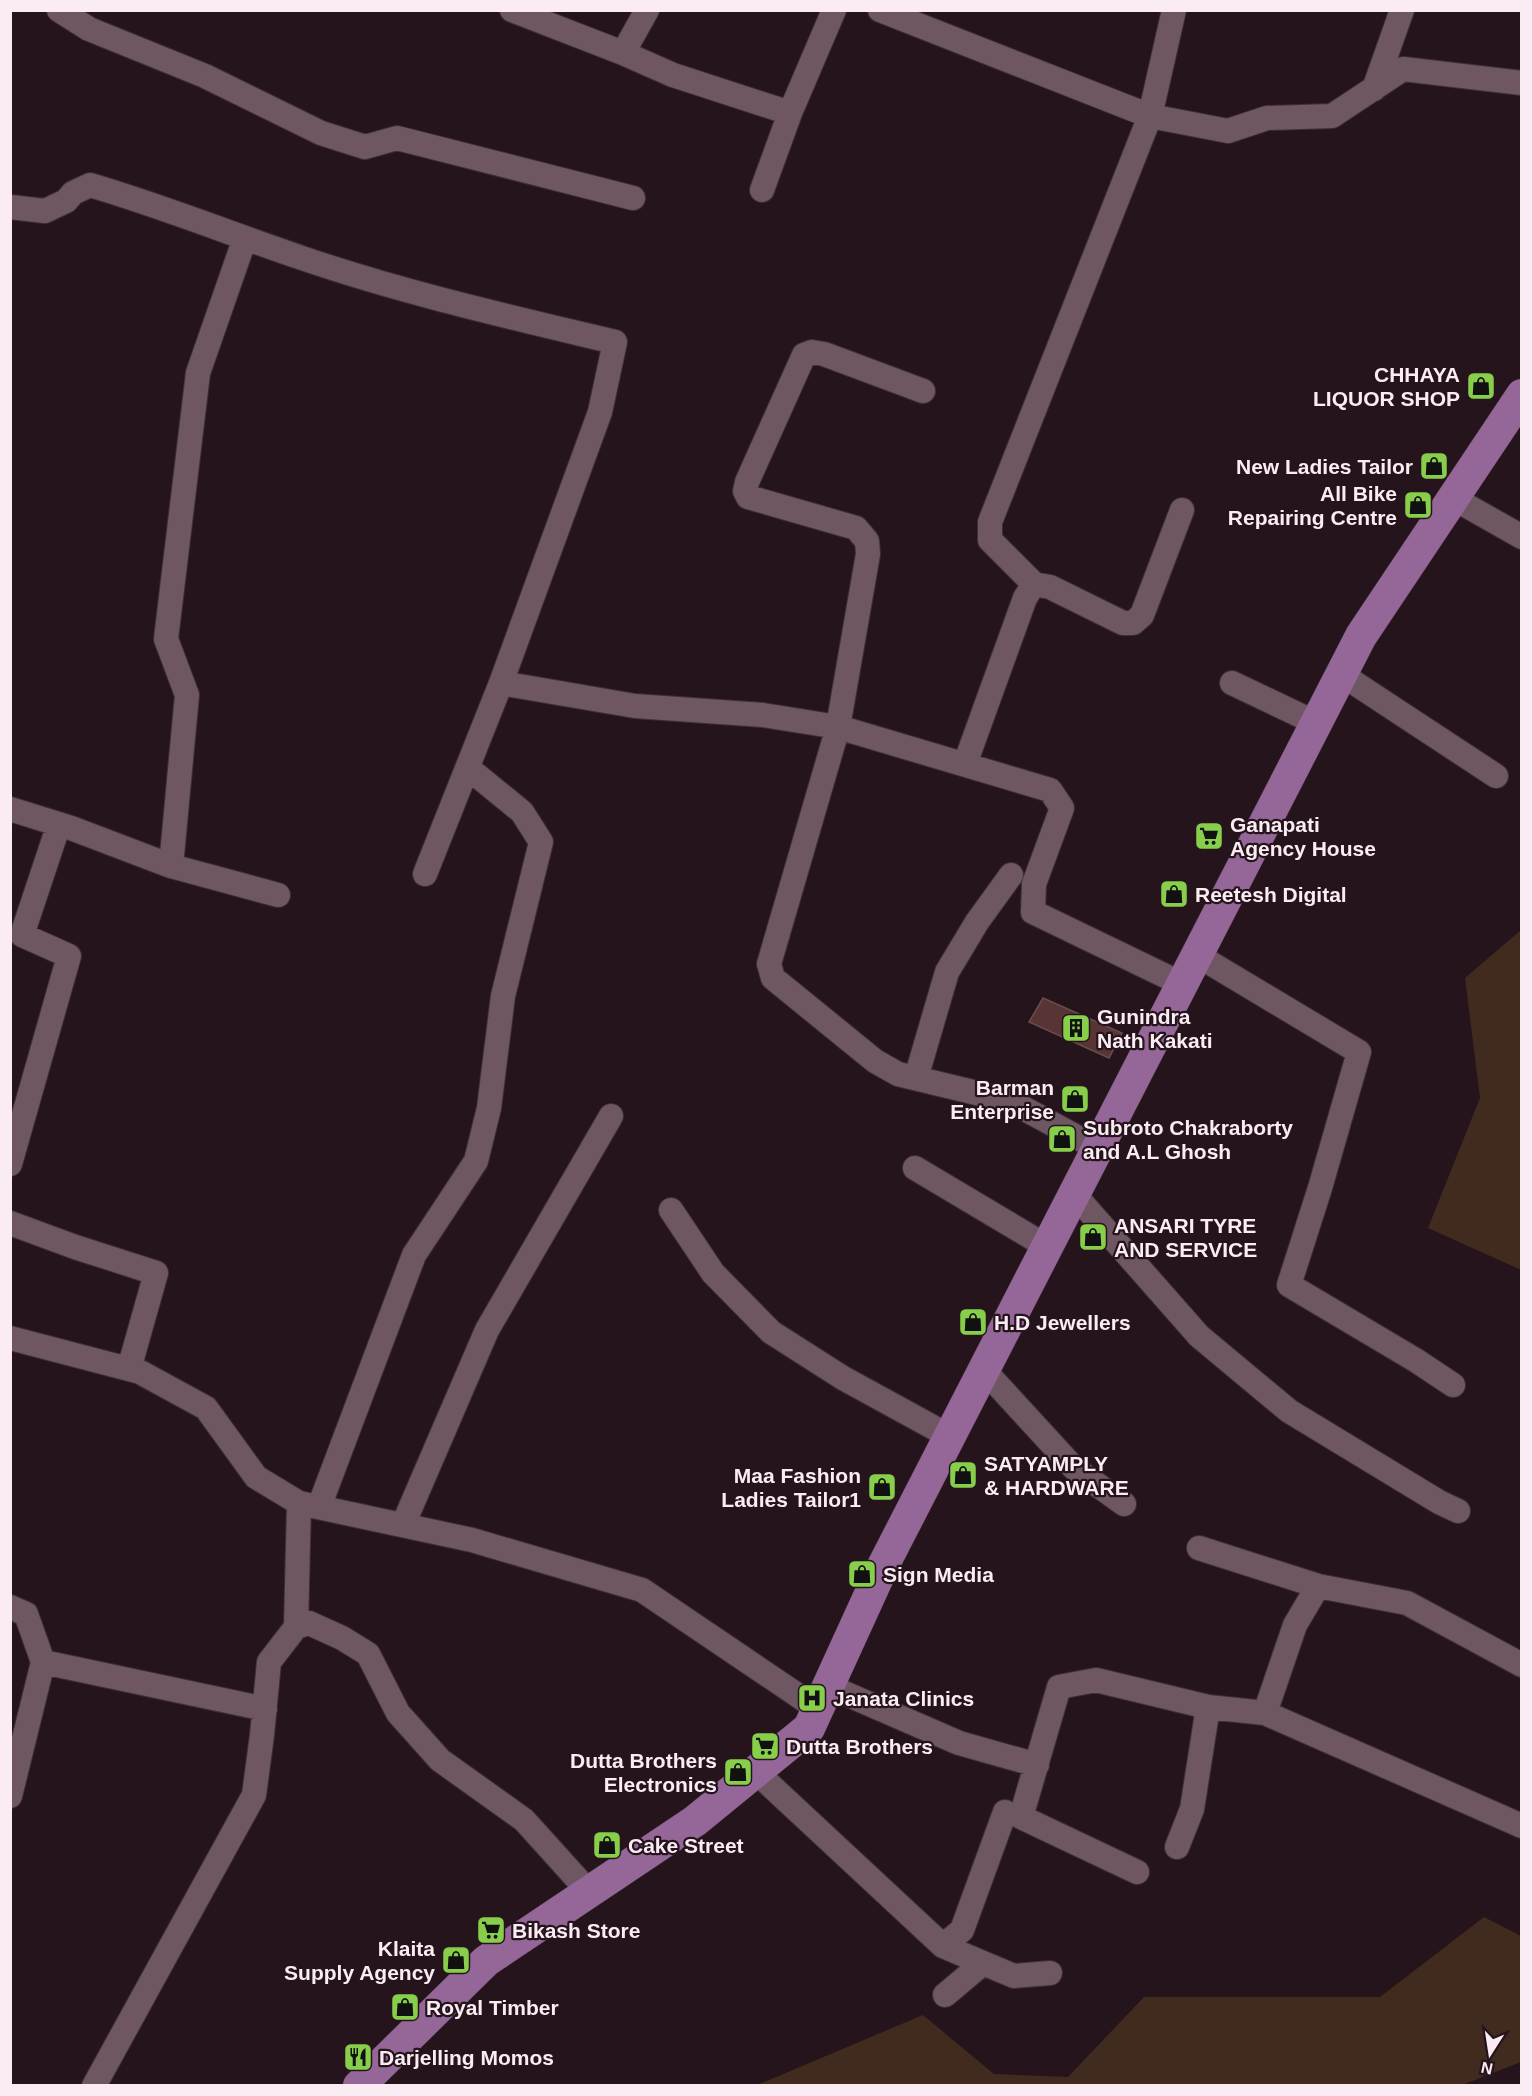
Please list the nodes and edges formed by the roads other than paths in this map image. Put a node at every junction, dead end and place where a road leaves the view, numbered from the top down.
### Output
1 (59, 10) edge
2 (512, 10) edge
3 (647, 10) edge
4 (834, 10) edge
5 (880, 10) edge
6 (1174, 10) edge
7 (1402, 10) edge
8 (623, 53) junction
9 (1521, 84) edge
10 (1374, 89) junction
11 (790, 113) junction
12 (1150, 116) junction
13 (762, 190) dead end
14 (633, 198) dead end
15 (10, 207) edge
16 (245, 238) junction
17 (923, 391) dead end
18 (1521, 395) edge
19 (1453, 498) junction
20 (1182, 510) dead end
21 (1521, 537) edge
22 (1034, 584) junction
23 (1341, 674) junction
24 (501, 683) junction
25 (1232, 683) dead end
26 (1316, 723) junction
27 (838, 726) junction
28 (965, 764) junction
29 (468, 768) junction
30 (1496, 776) dead end
31 (10, 809) edge
32 (59, 824) junction
33 (171, 866) junction
34 (425, 874) dead end
35 (1011, 876) dead end
36 (278, 895) dead end
37 (1197, 955) junction
38 (1182, 984) junction
39 (916, 1078) junction
40 (611, 1116) dead end
41 (1097, 1148) junction
42 (10, 1164) edge
43 (915, 1168) dead end
44 (1074, 1194) junction
45 (671, 1210) dead end
46 (10, 1223) edge
47 (1046, 1246) junction
48 (10, 1338) edge
49 (129, 1369) junction
50 (983, 1369) junction
51 (1453, 1385) dead end
52 (948, 1436) junction
53 (1124, 1504) dead end
54 (309, 1505) junction
55 (1458, 1511) dead end
56 (404, 1525) junction
57 (1199, 1548) dead end
58 (1318, 1587) junction
59 (10, 1607) edge
60 (296, 1627) junction
61 (43, 1662) junction
62 (1521, 1665) edge
63 (823, 1697) junction
64 (1208, 1707) junction
65 (265, 1709) junction
66 (1265, 1713) junction
67 (1036, 1765) junction
68 (756, 1772) junction
69 (10, 1796) edge
70 (1005, 1812) dead end
71 (1521, 1826) edge
72 (1177, 1847) dead end
73 (1137, 1872) dead end
74 (589, 1892) junction
75 (943, 1946) junction
76 (982, 1963) junction
77 (1050, 1973) dead end
78 (945, 1995) dead end
79 (94, 2085) edge
80 (359, 2085) edge

1 - 14 street
2 - 8 street
3 - 8 street
4 - 11 street
5 - 12 street
6 - 12 street
7 - 10 street
8 - 11 street
9 - 10 street
10 - 12 street
11 - 13 street
12 - 22 street
15 - 16 street
16 - 24 street
16 - 33 street
17 - 27 street
18 - 19 main road
19 - 21 street
19 - 23 main road
20 - 22 street
22 - 28 street
23 - 26 main road
23 - 30 street
24 - 27 street
24 - 29 street
25 - 26 street
26 - 37 main road
27 - 28 street
27 - 39 street
28 - 38 street
29 - 34 street
29 - 54 street
31 - 32 street
32 - 33 street
32 - 42 street
33 - 36 street
35 - 39 street
37 - 38 main road
37 - 51 street
38 - 41 main road
39 - 41 street
40 - 56 street
41 - 44 main road
43 - 47 street
44 - 47 main road
44 - 55 street
45 - 52 street
46 - 49 street
47 - 50 main road
48 - 49 street
49 - 54 street
50 - 52 main road
50 - 53 street
52 - 63 main road
54 - 56 street
54 - 60 street
56 - 63 street
57 - 58 street
58 - 62 street
58 - 66 street
59 - 61 street
60 - 65 street
60 - 74 street
61 - 65 street
61 - 69 street
63 - 67 street
63 - 68 main road
64 - 66 street
64 - 67 street
64 - 72 street
65 - 79 street
66 - 71 street
67 - 73 street
68 - 74 main road
68 - 75 street
70 - 75 street
74 - 80 main road
75 - 76 street
76 - 77 street
76 - 78 street

